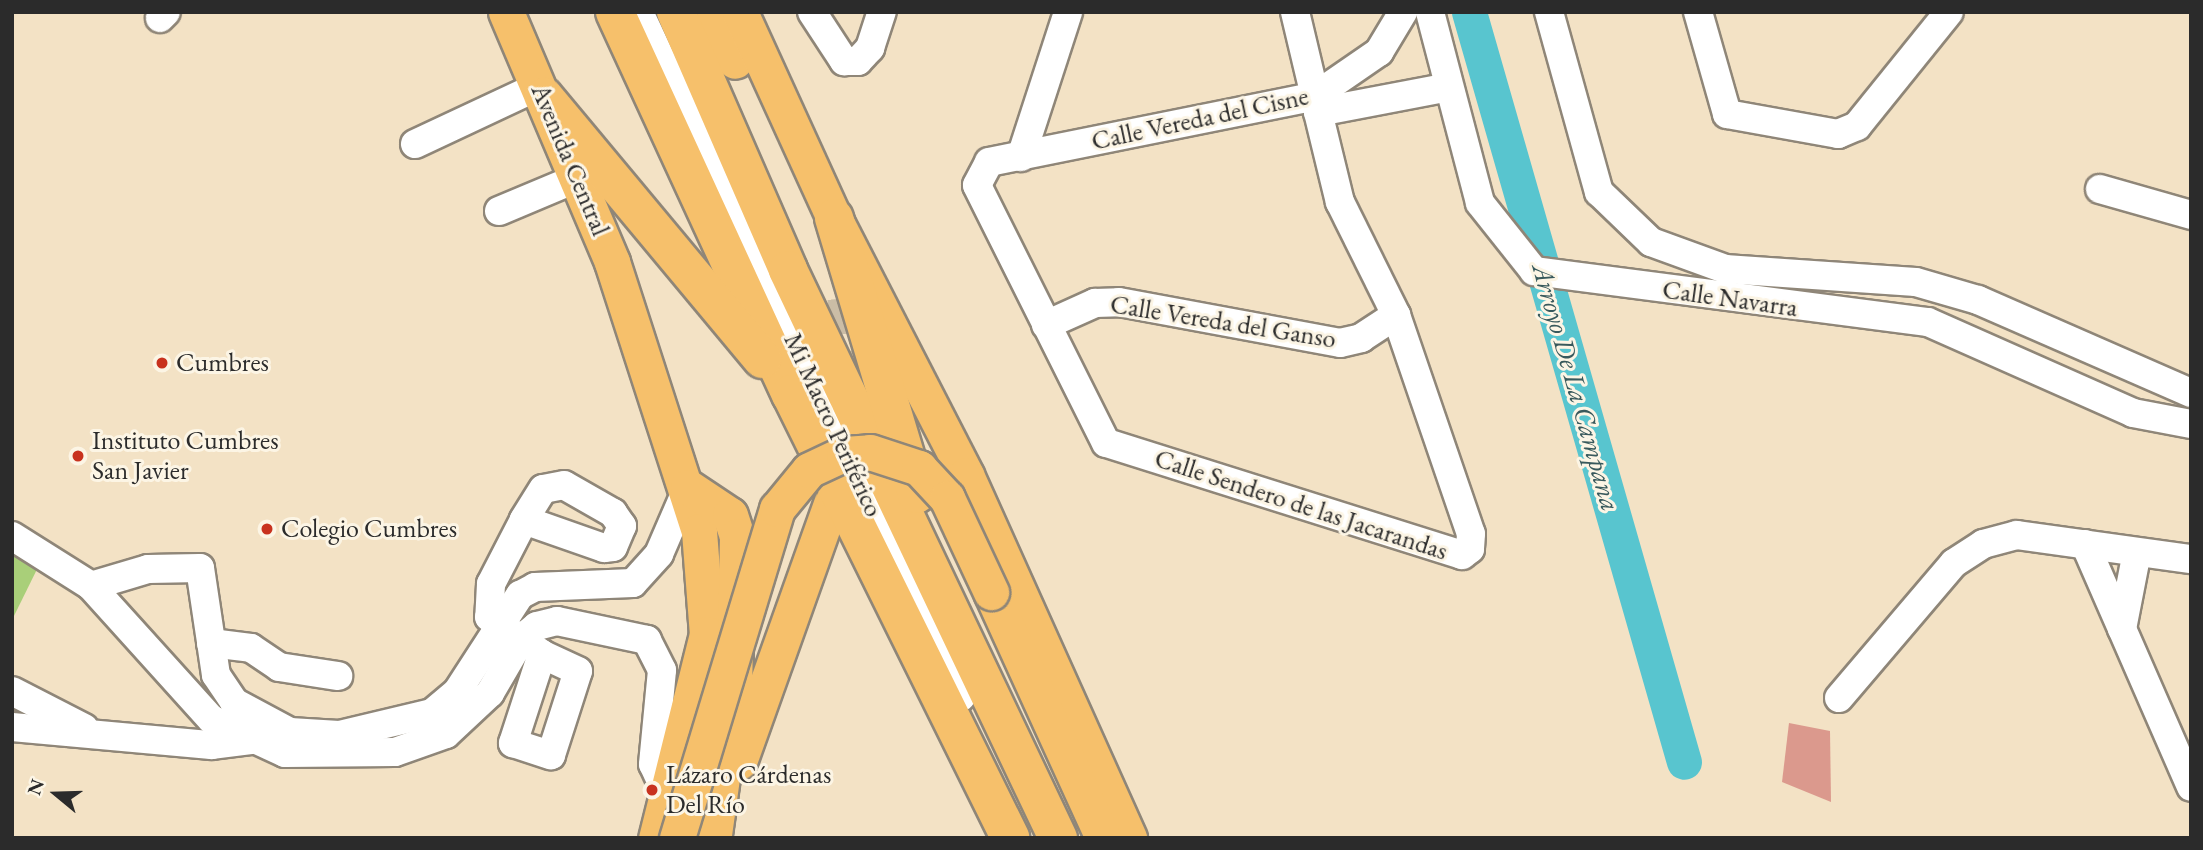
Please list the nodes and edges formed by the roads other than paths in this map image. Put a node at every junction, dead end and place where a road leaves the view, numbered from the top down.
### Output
1 (506, 12) edge
2 (615, 12) edge
3 (639, 12) edge
4 (656, 12) edge
5 (676, 12) edge
6 (714, 12) edge
7 (740, 12) edge
8 (812, 12) edge
9 (882, 12) edge
10 (1068, 12) edge
11 (1295, 12) edge
12 (1403, 12) edge
13 (1430, 12) edge
14 (1549, 12) edge
15 (1698, 12) edge
16 (1949, 12) edge
17 (1449, 87) junction
18 (542, 92) junction
19 (1317, 104) junction
20 (415, 144) dead end
21 (1021, 157) junction
22 (592, 172) junction
23 (977, 185) joint
24 (2100, 189) dead end
25 (499, 211) dead end
26 (2191, 215) edge
27 (834, 218) junction
28 (1651, 242) junction
29 (1639, 287) junction
30 (845, 295) tunnel mouth
31 (1396, 315) junction
32 (1046, 325) junction
33 (2191, 393) edge
34 (791, 394) junction
35 (2191, 424) edge
36 (688, 487) junction
37 (831, 504) dead end
38 (524, 520) dead end
39 (12, 536) edge
40 (2085, 544) junction
41 (2137, 552) junction
42 (504, 558) junction
43 (2191, 559) edge
44 (91, 586) junction
45 (535, 587) junction
46 (497, 624) junction
47 (2122, 629) junction
48 (960, 637) junction
49 (211, 643) junction
50 (532, 646) junction
51 (338, 676) dead end
52 (12, 691) edge
53 (1839, 698) dead end
54 (12, 727) edge
55 (96, 734) junction
56 (251, 740) junction
57 (288, 742) junction
58 (2191, 787) edge
59 (668, 796) junction
60 (713, 836) edge
61 (656, 838) edge
62 (677, 838) edge
63 (1010, 838) edge
64 (1027, 838) edge
65 (1040, 838) edge
66 (1058, 838) edge
67 (1103, 838) edge
68 (1129, 838) edge

1 - 18 main road, Avenida Central
2 - 34 highway
3 - 64 street, Mi Macro Periférico
4 - 65 street, Mi Macro Periférico
5 - 48 highway
6 - 30 main road
7 - 27 main road
8 - 9 street
10 - 21 street
11 - 19 street, Calle Sendero de las Jacarandas
12 - 19 street, Calle Vereda del Cisne
13 - 17 street, Calle Navarra
14 - 28 street, Calle Navarra
15 - 16 street
17 - 19 street, Calle Vereda del Cisne
17 - 29 street, Calle Navarra
18 - 20 street
18 - 22 highway
19 - 21 street, Calle Vereda del Cisne
19 - 31 street, Calle Sendero de las Jacarandas
21 - 23 street, Calle Vereda del Cisne
22 - 25 street
22 - 34 highway
22 - 36 main road, Avenida Central
23 - 32 street, Calle Sendero de las Jacarandas
24 - 26 street
27 - 48 highway
27 - 68 main road
28 - 29 street
28 - 33 street, Calle Navarra
29 - 35 street, Calle Navarra
31 - 32 street, Calle Vereda del Ganso
31 - 32 street, Calle Sendero de las Jacarandas
34 - 63 highway
36 - 45 street
36 - 59 main road, Avenida Central
36 - 60 main road
37 - 60 main road
38 - 42 street
39 - 44 street
40 - 41 street
40 - 47 street
40 - 53 street
41 - 43 street
41 - 47 street
42 - 45 street
42 - 46 street
44 - 49 street
44 - 56 street
45 - 46 street
46 - 50 street
46 - 57 street
47 - 58 street
48 - 66 highway
49 - 51 street
49 - 57 street
50 - 57 street
50 - 59 street
52 - 55 street
54 - 55 street
55 - 56 street
56 - 57 street
59 - 61 main road, Avenida Central
62 - 67 main road, bridge

